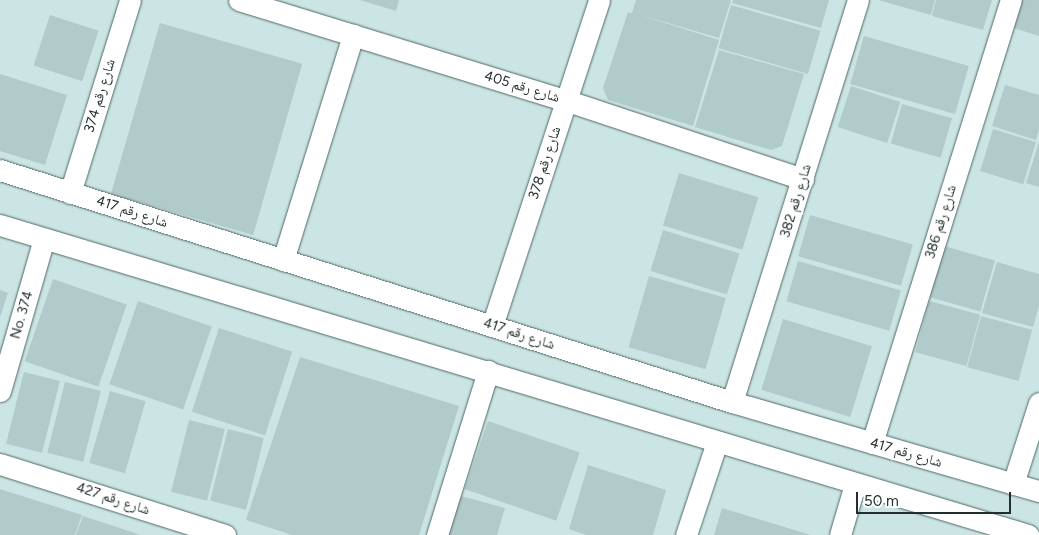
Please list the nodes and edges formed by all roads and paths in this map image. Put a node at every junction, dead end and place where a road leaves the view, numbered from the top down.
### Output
1 (130, 0) edge
2 (240, 0) edge
3 (599, 0) edge
4 (858, 0) edge
5 (1011, 0) edge
6 (353, 35) junction
7 (566, 100) junction
8 (0, 170) edge
9 (803, 178) junction
10 (70, 193) junction
11 (0, 225) edge
12 (44, 239) junction
13 (283, 260) junction
14 (492, 326) junction
15 (488, 371) junction
16 (0, 391) edge
17 (732, 402) junction
18 (1039, 403) edge
19 (716, 442) junction
20 (872, 444) junction
21 (0, 464) edge
22 (855, 484) junction
23 (1013, 484) junction
24 (1039, 491) edge
25 (192, 530) edge
26 (993, 530) edge
27 (225, 535) edge
28 (437, 535) edge
29 (686, 535) edge
30 (840, 535) edge
31 (1028, 535) edge

1 - 10 street, شارع رقم 374
2 - 6 street, شارع رقم 405
3 - 7 street, شارع رقم 378
4 - 9 street, شارع رقم 382
5 - 20 street, شارع رقم 386
6 - 7 street, شارع رقم 405
6 - 13 street
7 - 9 street, شارع رقم 405
7 - 14 street, شارع رقم 378
8 - 10 street, شارع رقم 417
9 - 17 street, شارع رقم 382
10 - 13 street, شارع رقم 417
11 - 12 street
12 - 15 street
12 - 16 street, No. 374
13 - 14 street, شارع رقم 417
14 - 17 street, شارع رقم 417
15 - 19 street
15 - 28 street
17 - 20 street, شارع رقم 417
18 - 23 street
19 - 22 street
19 - 29 street
20 - 23 street, شارع رقم 417
21 - 25 street, شارع رقم 427
22 - 26 street
22 - 30 street
23 - 24 street, شارع رقم 417
25 - 27 street, شارع رقم 427
26 - 31 street

